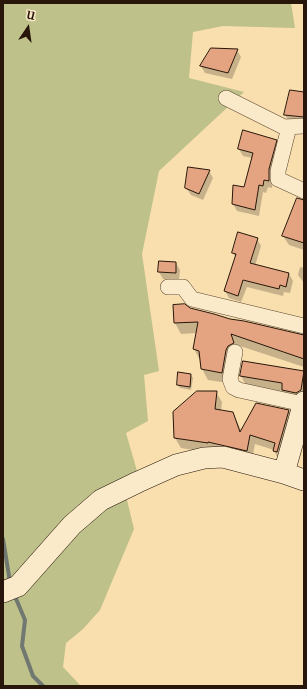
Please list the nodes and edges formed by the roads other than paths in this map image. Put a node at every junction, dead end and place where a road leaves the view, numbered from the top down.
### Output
1 (226, 98) dead end
2 (304, 126) edge
3 (288, 127) junction
4 (304, 191) edge
5 (168, 287) dead end
6 (304, 326) edge
7 (235, 352) dead end
8 (304, 403) edge
9 (284, 473) junction
10 (304, 480) edge
11 (11, 589) edge

1 - 3 street
2 - 3 street
3 - 4 street
5 - 6 street
7 - 8 street
8 - 9 street
9 - 10 street
9 - 11 street

